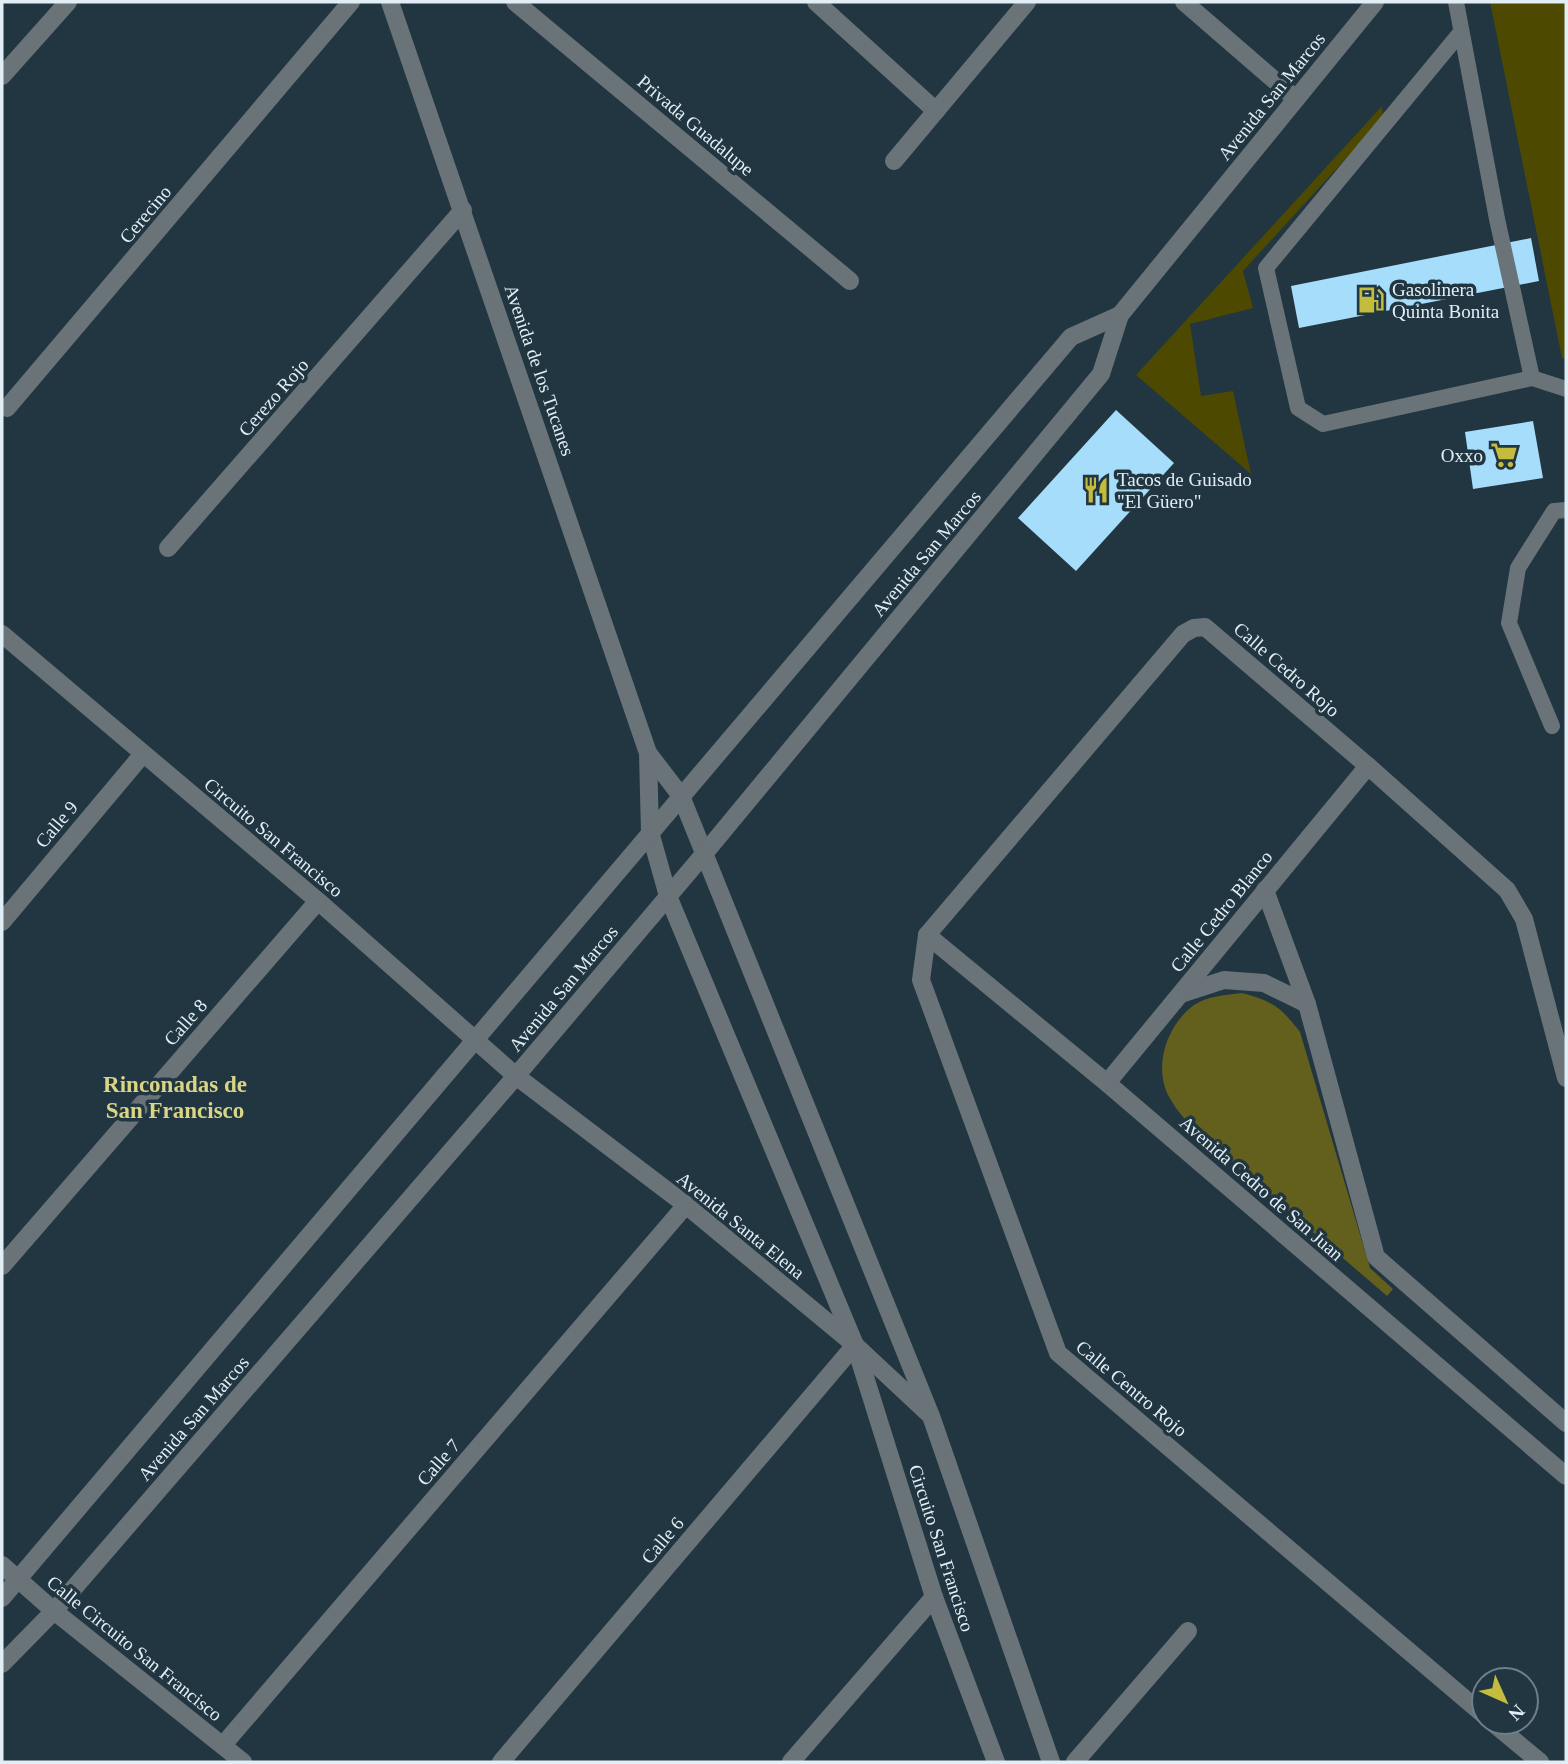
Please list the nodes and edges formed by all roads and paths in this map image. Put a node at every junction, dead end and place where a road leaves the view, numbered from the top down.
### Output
1 (68, 2) edge
2 (351, 2) edge
3 (390, 2) edge
4 (515, 2) edge
5 (816, 2) edge
6 (1027, 2) edge
7 (1184, 2) edge
8 (1376, 2) edge
9 (1455, 2) edge
10 (1461, 32) junction
11 (2, 76) edge
12 (1296, 99) junction
13 (936, 111) junction
14 (894, 161) dead end
15 (463, 210) junction
16 (850, 281) dead end
17 (1120, 315) junction
18 (1532, 378) junction
19 (1566, 389) edge
20 (7, 408) dead end
21 (1566, 510) edge
22 (168, 548) dead end
23 (2, 634) edge
24 (1552, 726) dead end
25 (648, 753) junction
26 (143, 754) junction
27 (1368, 766) junction
28 (681, 796) junction
29 (650, 832) junction
30 (704, 854) junction
31 (1265, 890) junction
32 (668, 896) junction
33 (318, 901) junction
34 (2, 922) edge
35 (927, 934) junction
36 (1180, 995) junction
37 (1307, 1004) junction
38 (474, 1041) junction
39 (516, 1076) junction
40 (1566, 1078) edge
41 (1107, 1083) junction
42 (685, 1205) junction
43 (2, 1266) edge
44 (855, 1345) junction
45 (931, 1416) junction
46 (1566, 1423) edge
47 (1566, 1476) edge
48 (2, 1565) edge
49 (17, 1579) junction
50 (934, 1597) junction
51 (2, 1598) edge
52 (54, 1611) junction
53 (1188, 1631) dead end
54 (2, 1664) edge
55 (1470, 1703) edge
56 (1509, 1736) edge
57 (223, 1745) junction
58 (243, 1762) edge
59 (501, 1762) edge
60 (792, 1762) edge
61 (996, 1762) edge
62 (1051, 1762) edge
63 (1075, 1762) edge
64 (1540, 1762) edge

1 - 11 street
2 - 20 street, Cerecino
3 - 15 street, Avenida de los Tucanes
4 - 16 street, Privada Guadalupe
5 - 13 street
6 - 13 street
7 - 12 street
8 - 12 street, Avenida San Marcos
9 - 10 lane
10 - 18 lane
10 - 18 lane
12 - 17 street, Avenida San Marcos
13 - 14 street
15 - 22 street, Cerezo Rojo
15 - 25 street, Avenida de los Tucanes
17 - 28 street, Avenida San Marcos
17 - 30 street, Avenida San Marcos
18 - 19 lane
21 - 24 lane
23 - 26 street, Circuito San Francisco
25 - 28 street, Avenida de los Tucanes
25 - 29 street, Avenida de los Tucanes
26 - 33 street, Circuito San Francisco
26 - 34 street, Calle 9
27 - 31 street, Calle Cedro Blanco
27 - 35 street, Calle Cedro Rojo
27 - 40 street, Calle Cedro Rojo
28 - 29 street, Avenida San Marcos
28 - 30 street, Avenida de los Tucanes
29 - 32 street, Avenida de los Tucanes
29 - 38 street, Avenida San Marcos
30 - 32 street, Avenida San Marcos
30 - 45 street, Circuito San Francisco
31 - 36 street, Calle Cedro Blanco
31 - 37 street, Avenida Cedro de San Juan
32 - 39 street, Avenida San Marcos
32 - 44 street, Circuito San Francisco
33 - 38 street, Circuito San Francisco
33 - 43 street, Calle 8
35 - 41 street, Avenida Cedro de San Juan
35 - 55 street, Calle Centro Rojo
36 - 37 street
36 - 41 street, Calle Cedro Blanco
37 - 46 street, Avenida Cedro de San Juan
38 - 39 street, Circuito San Francisco
38 - 49 street, Avenida San Marcos
39 - 42 street, Avenida Santa Elena
39 - 52 street, Avenida San Marcos
41 - 47 street, Avenida Cedro de San Juan
42 - 44 street, Avenida Santa Elena
42 - 57 street, Calle 7
44 - 45 street, Avenida Santa Elena
44 - 50 street, Circuito San Francisco
44 - 59 street, Calle 6
45 - 62 street, Circuito San Francisco
48 - 49 street, Calle Circuito San Francisco
49 - 51 street, Avenida San Marcos
49 - 52 street, Calle Circuito San Francisco
50 - 60 street
50 - 61 street, Circuito San Francisco
52 - 54 street, Avenida San Marcos
52 - 57 street, Calle Circuito San Francisco
53 - 63 street
56 - 64 street
57 - 58 street, Calle Circuito San Francisco

